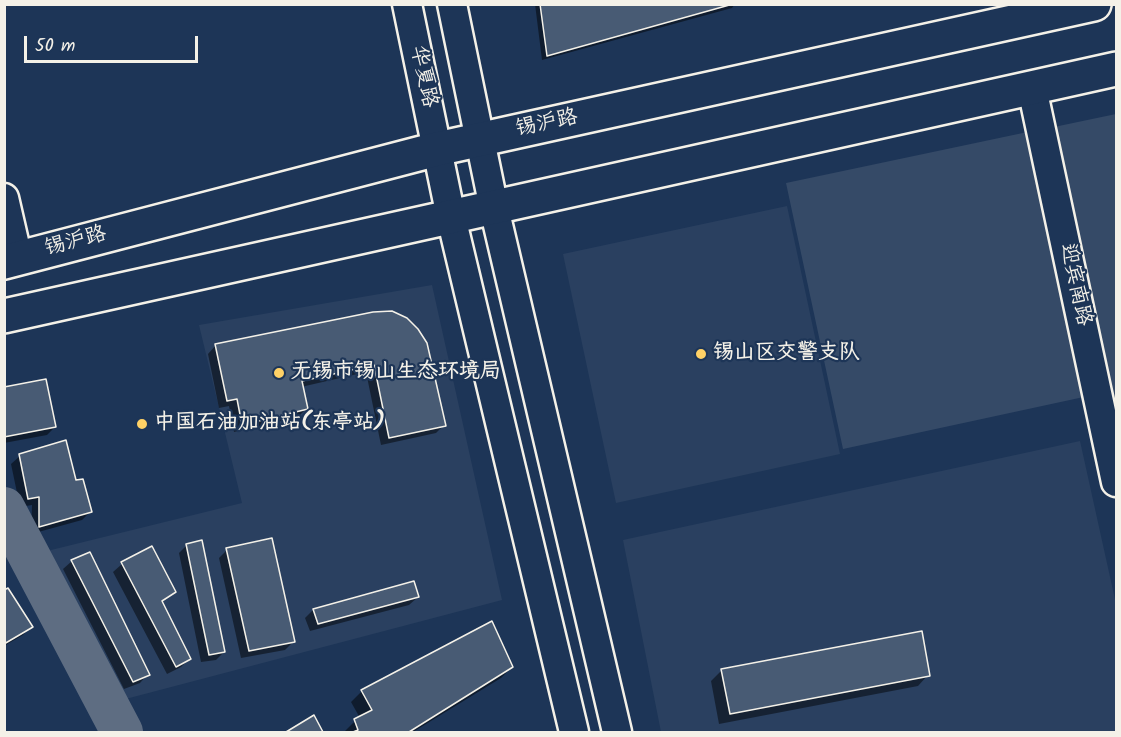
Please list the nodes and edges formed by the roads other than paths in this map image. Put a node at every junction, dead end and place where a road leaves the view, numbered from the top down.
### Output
1 (407, 4) edge
2 (452, 4) edge
3 (1094, 4) edge
4 (1027, 12) edge
5 (1116, 69) edge
6 (1032, 88) junction
7 (480, 140) junction
8 (437, 149) junction
9 (4, 198) edge
10 (494, 208) junction
11 (452, 218) junction
12 (11, 260) edge
13 (4, 316) edge
14 (1116, 482) edge
15 (574, 732) edge
16 (617, 732) edge

1 - 8 street, 华夏路
2 - 7 street
3 - 4 main road, 锡沪路
4 - 7 main road, 锡沪路
5 - 6 main road
6 - 10 main road
6 - 14 street, 迎宾南路
7 - 8 main road, 锡沪路
7 - 10 street
8 - 11 street, 华夏路
8 - 12 main road, 锡沪路
9 - 12 street
10 - 11 main road
10 - 16 street
11 - 13 main road
11 - 15 street, 华夏路

